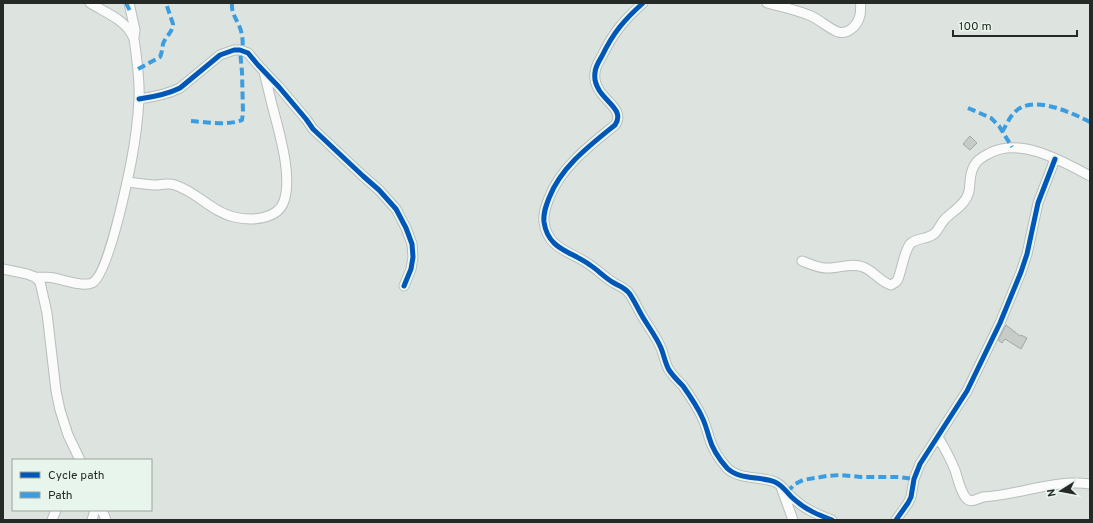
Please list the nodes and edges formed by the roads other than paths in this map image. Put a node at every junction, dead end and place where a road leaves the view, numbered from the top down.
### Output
1 (90, 3) edge
2 (129, 3) edge
3 (643, 3) edge
4 (767, 3) edge
5 (860, 3) edge
6 (134, 39) junction
7 (264, 71) junction
8 (139, 99) junction
9 (1055, 159) junction
10 (1090, 176) edge
11 (127, 182) junction
12 (802, 261) dead end
13 (3, 269) edge
14 (35, 277) junction
15 (404, 286) dead end
16 (938, 437) junction
17 (80, 459) edge
18 (1090, 484) edge
19 (780, 485) junction
20 (793, 520) edge
21 (832, 520) edge
22 (896, 520) edge

1 - 6 street
2 - 6 street
3 - 19 street
4 - 5 street
6 - 8 street
7 - 8 street
7 - 11 street
7 - 15 street
8 - 11 street
9 - 10 street
9 - 12 street
9 - 16 street
11 - 14 street
13 - 14 street
14 - 17 street
16 - 18 street
16 - 22 street
19 - 20 street
19 - 21 street

